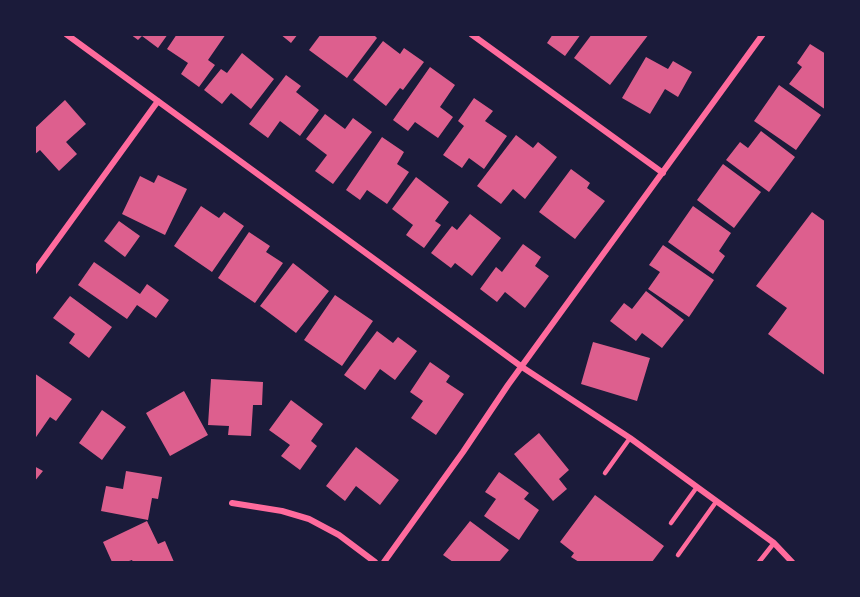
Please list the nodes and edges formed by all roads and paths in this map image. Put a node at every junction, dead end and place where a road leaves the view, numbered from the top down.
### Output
1 (66, 34) edge
2 (471, 34) edge
3 (763, 34) edge
4 (158, 101) junction
5 (663, 173) junction
6 (34, 272) edge
7 (522, 367) junction
8 (630, 438) junction
9 (605, 474) dead end
10 (697, 487) junction
11 (716, 502) junction
12 (232, 503) dead end
13 (671, 523) dead end
14 (774, 543) junction
15 (678, 555) dead end
16 (375, 562) edge
17 (384, 562) edge
18 (759, 562) edge
19 (792, 562) edge

1 - 4 street
2 - 5 street
3 - 5 street
4 - 6 street
4 - 7 street
5 - 7 street
7 - 8 street
7 - 17 street
8 - 9 lane
8 - 10 street
10 - 11 street
10 - 13 lane
11 - 14 street
11 - 15 lane
12 - 16 street
14 - 18 lane
14 - 19 street

